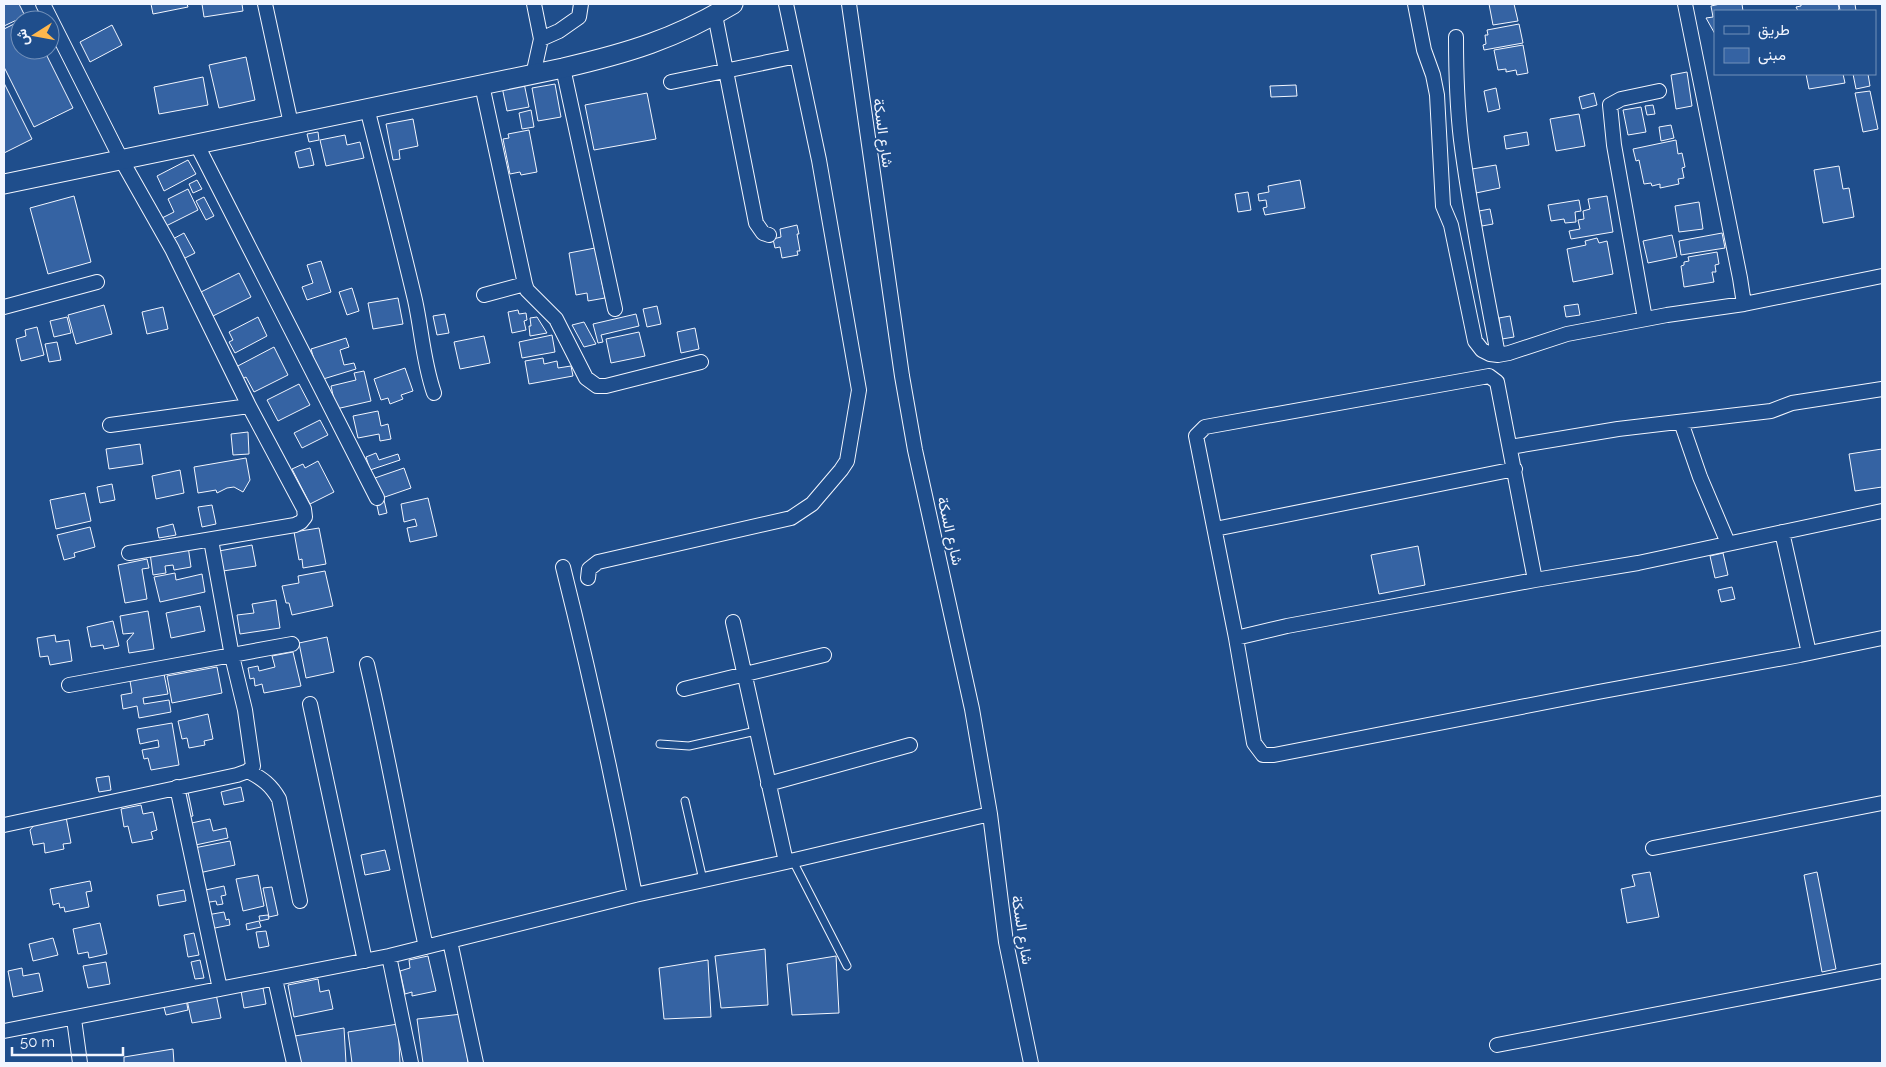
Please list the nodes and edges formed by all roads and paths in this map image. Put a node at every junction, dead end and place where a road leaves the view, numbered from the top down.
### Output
1 (43, 4) edge
2 (265, 4) edge
3 (534, 4) edge
4 (581, 4) edge
5 (733, 4) edge
6 (786, 4) edge
7 (849, 4) edge
8 (1415, 4) edge
9 (1685, 4) edge
10 (715, 15) junction
11 (1456, 37) dead end
12 (541, 39) junction
13 (797, 56) junction
14 (564, 68) junction
15 (725, 71) junction
16 (533, 74) junction
17 (671, 82) dead end
18 (482, 84) junction
19 (1660, 91) dead end
20 (367, 108) junction
21 (1459, 111) junction
22 (1438, 114) junction
23 (290, 124) junction
24 (196, 143) junction
25 (121, 159) junction
26 (4, 184) edge
27 (1474, 222) junction
28 (1451, 225) junction
29 (769, 235) dead end
30 (1882, 276) edge
31 (97, 282) dead end
32 (525, 284) junction
33 (484, 295) dead end
34 (1744, 304) junction
35 (4, 307) edge
36 (615, 309) dead end
37 (1645, 319) junction
38 (1498, 355) junction
39 (701, 362) dead end
40 (1882, 389) edge
41 (434, 393) dead end
42 (250, 406) junction
43 (1681, 422) junction
44 (110, 425) dead end
45 (1510, 448) junction
46 (1515, 469) junction
47 (377, 498) dead end
48 (1882, 511) edge
49 (1215, 529) junction
50 (1782, 532) junction
51 (212, 540) junction
52 (1728, 543) junction
53 (129, 552) dead end
54 (563, 567) dead end
55 (588, 578) dead end
56 (1535, 580) junction
57 (733, 622) dead end
58 (1236, 638) junction
59 (1882, 638) edge
60 (292, 644) dead end
61 (1809, 653) junction
62 (824, 655) dead end
63 (232, 656) junction
64 (367, 664) dead end
65 (744, 674) junction
66 (69, 685) dead end
67 (684, 689) dead end
68 (310, 704) dead end
69 (756, 731) junction
70 (660, 744) dead end
71 (910, 746) dead end
72 (248, 771) junction
73 (768, 784) junction
74 (177, 787) junction
75 (685, 801) dead end
76 (1882, 803) edge
77 (990, 814) junction
78 (4, 825) edge
79 (1653, 848) dead end
80 (790, 862) junction
81 (703, 880) junction
82 (636, 894) junction
83 (300, 901) dead end
84 (450, 941) junction
85 (426, 947) junction
86 (389, 956) junction
87 (365, 961) junction
88 (847, 966) dead end
89 (1882, 971) edge
90 (275, 979) junction
91 (220, 990) junction
92 (74, 1018) junction
93 (4, 1031) edge
94 (1497, 1045) dead end
95 (80, 1063) edge
96 (294, 1063) edge
97 (411, 1063) edge
98 (476, 1063) edge
99 (1031, 1063) edge

1 - 25 street
2 - 23 street
3 - 12 street
4 - 12 street
5 - 10 main road
6 - 13 street
7 - 77 street, شارع السكة
8 - 22 street
9 - 34 street
10 - 14 main road
10 - 15 street
11 - 21 street
12 - 16 street
13 - 15 street
13 - 55 street
14 - 16 main road
14 - 36 street
15 - 17 street
15 - 29 street
16 - 18 main road
18 - 20 main road
18 - 32 street
19 - 37 street
20 - 23 main road
20 - 41 street
21 - 22 street
21 - 27 street
22 - 28 street
23 - 24 main road
24 - 25 main road
24 - 47 street
25 - 26 main road
25 - 42 street
27 - 28 street
27 - 38 street
28 - 38 street
30 - 34 street
31 - 35 street
32 - 33 street
32 - 39 street
34 - 37 street
37 - 38 street
40 - 43 street
42 - 44 street
42 - 51 street
43 - 45 street
43 - 52 street
45 - 46 street
45 - 49 street
46 - 49 street
46 - 56 street
48 - 50 street
49 - 58 street
50 - 52 street
50 - 61 street
51 - 53 street
51 - 63 street
52 - 56 street
54 - 82 street
56 - 58 street
57 - 65 street
58 - 61 street
59 - 61 street
60 - 63 street
62 - 65 street
63 - 66 street
63 - 72 street
64 - 85 street
65 - 67 street
65 - 69 street
68 - 87 street
69 - 70 lane
69 - 73 street
71 - 73 street
72 - 74 street
72 - 83 street
73 - 80 street
74 - 78 street
74 - 91 street
75 - 81 lane
76 - 79 street
77 - 80 street
77 - 99 street, شارع السكة
80 - 81 street
80 - 88 lane
81 - 82 street
82 - 84 street
84 - 85 street
84 - 98 street
85 - 86 street
86 - 87 street
86 - 97 street
87 - 90 street
89 - 94 street
90 - 91 street
90 - 96 street
91 - 92 street
92 - 93 street
92 - 95 street

